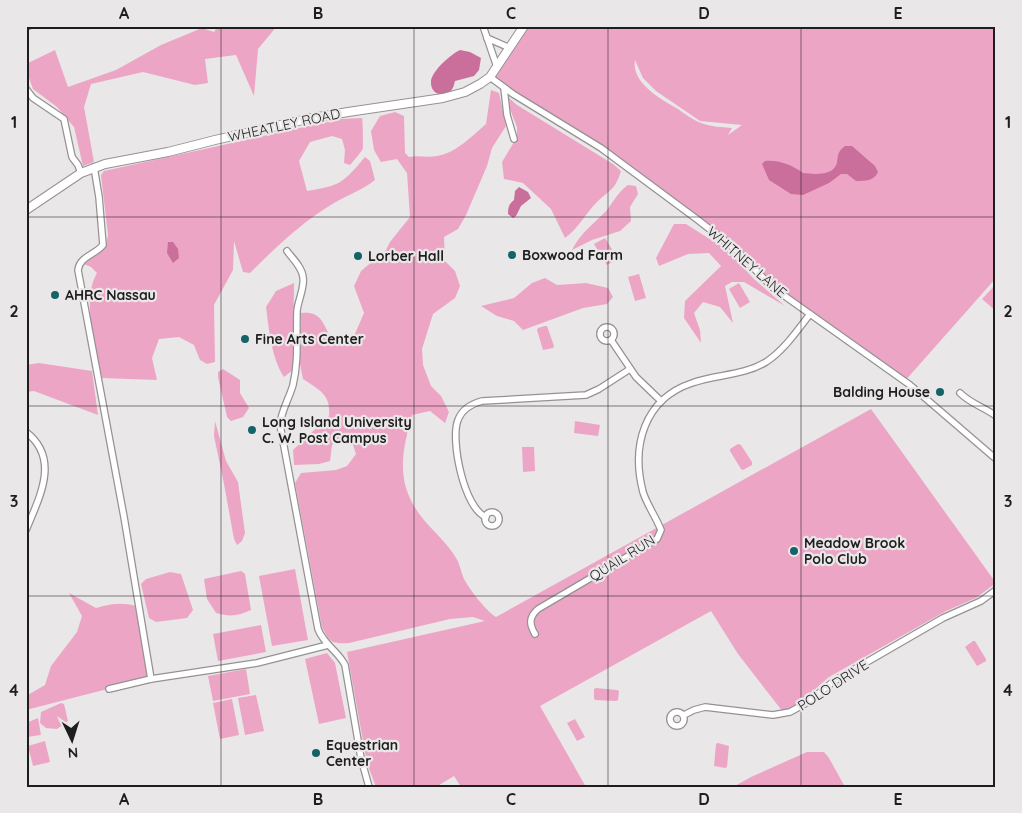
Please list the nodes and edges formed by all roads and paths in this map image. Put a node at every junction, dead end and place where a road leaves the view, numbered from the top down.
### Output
1 (483, 26) edge
2 (524, 26) edge
3 (487, 38) junction
4 (510, 48) junction
5 (497, 68) junction
6 (490, 77) junction
7 (504, 88) junction
8 (26, 89) edge
9 (514, 138) dead end
10 (94, 167) junction
11 (81, 173) junction
12 (26, 210) edge
13 (287, 251) dead end
14 (810, 314) junction
15 (611, 340) dead end
16 (630, 369) junction
17 (960, 393) dead end
18 (660, 401) junction
19 (996, 416) edge
20 (26, 432) edge
21 (996, 459) edge
22 (486, 517) dead end
23 (26, 530) edge
24 (996, 590) edge
25 (535, 634) dead end
26 (328, 645) junction
27 (151, 679) junction
28 (109, 689) dead end
29 (684, 716) dead end
30 (369, 787) edge

1 - 3 street
2 - 4 main road, WHEATLEY ROAD
3 - 4 street
3 - 5 street
4 - 5 main road, WHEATLEY ROAD
5 - 6 main road, WHEATLEY ROAD
6 - 7 street, WHITNEY LANE
6 - 10 main road, WHEATLEY ROAD
7 - 9 street
7 - 14 street, WHITNEY LANE
8 - 11 street
10 - 11 main road, WHEATLEY ROAD
10 - 27 street
11 - 12 main road, WHEATLEY ROAD
13 - 26 street
14 - 18 street, QUAIL RUN
14 - 21 street, WHITNEY LANE
15 - 16 street
16 - 18 street
16 - 22 street
17 - 19 street
18 - 25 street, QUAIL RUN
20 - 23 street
24 - 29 street, POLO DRIVE
26 - 27 street
26 - 30 street
27 - 28 street

